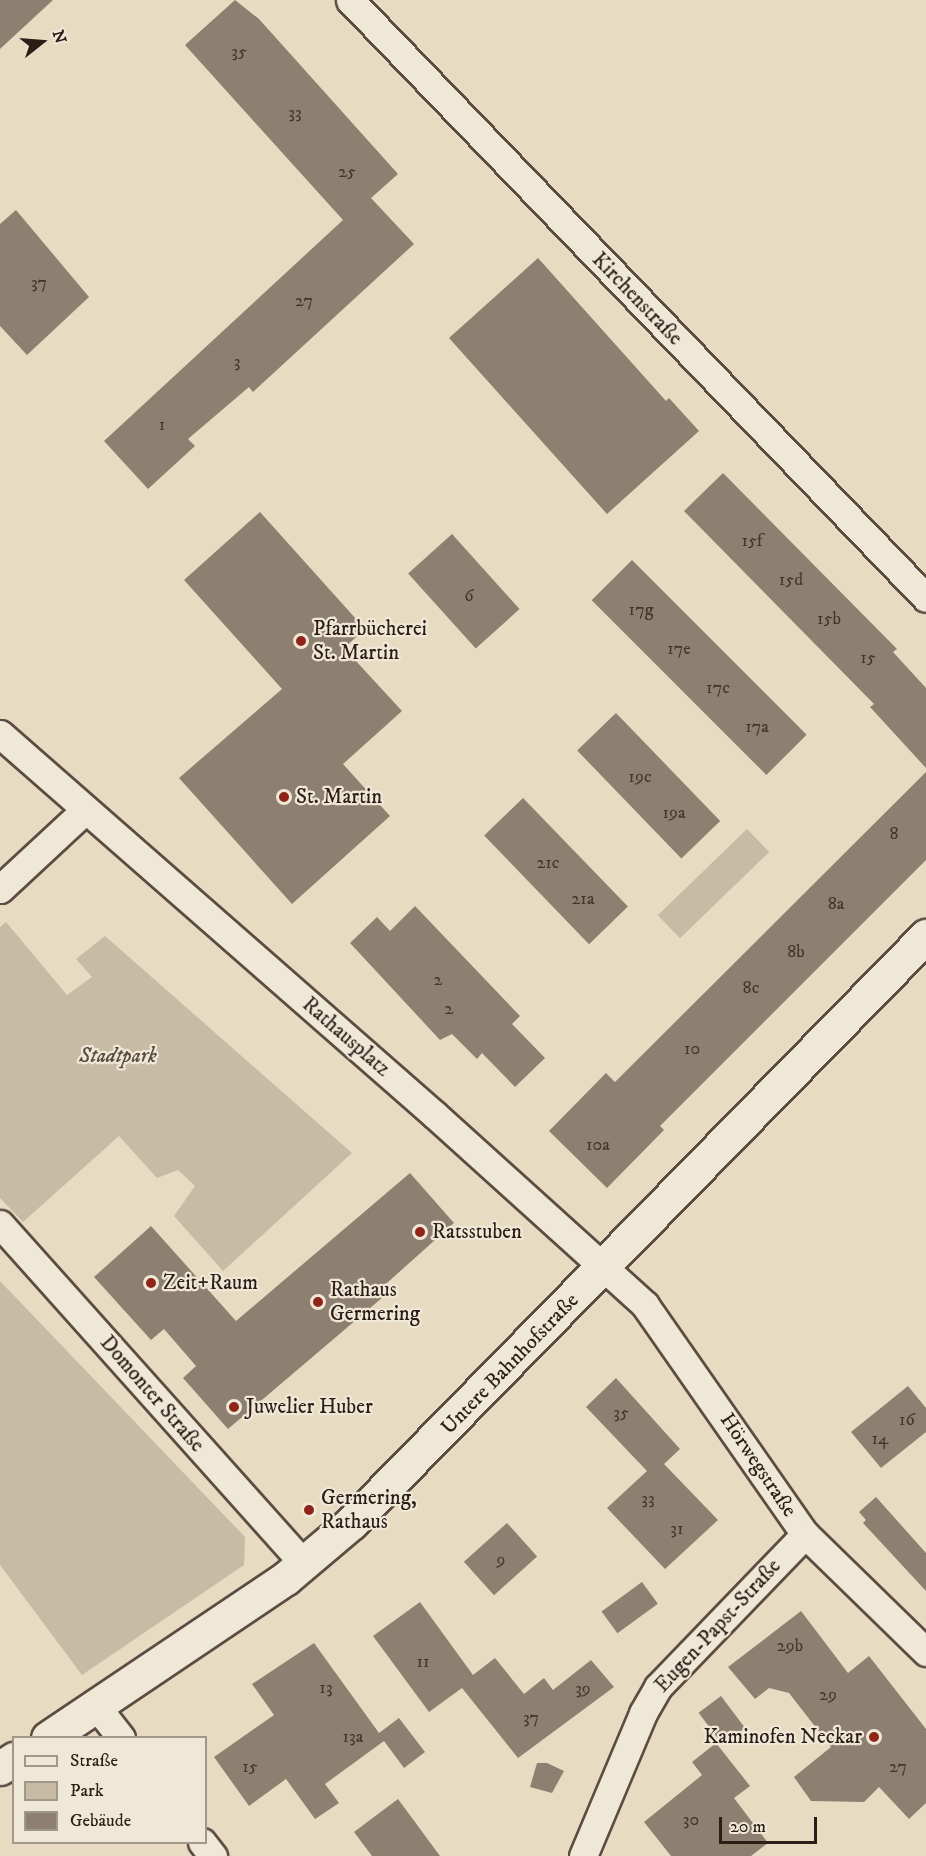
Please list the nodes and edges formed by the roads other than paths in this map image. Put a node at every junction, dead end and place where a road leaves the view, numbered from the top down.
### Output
1 (350, 0) edge
2 (922, 586) edge
3 (0, 734) edge
4 (86, 810) junction
5 (0, 889) edge
6 (926, 936) edge
7 (0, 1224) edge
8 (603, 1267) junction
9 (805, 1534) junction
10 (304, 1564) junction
11 (926, 1652) edge
12 (98, 1707) junction
13 (50, 1736) edge
14 (120, 1736) edge
15 (204, 1844) edge
16 (213, 1856) edge
17 (583, 1856) edge

1 - 2 street, Kirchenstraße
3 - 4 street, Rathausplatz
4 - 5 street
4 - 8 street, Rathausplatz
6 - 8 street, Untere Bahnhofstraße
7 - 10 street, Domonter Straße
8 - 9 street, Hörwegstraße
8 - 10 street, Untere Bahnhofstraße
9 - 11 street, Hörwegstraße
9 - 17 street, Eugen-Papst-Straße
10 - 12 street, Untere Bahnhofstraße
12 - 13 street, Untere Bahnhofstraße
12 - 14 street
15 - 16 street

